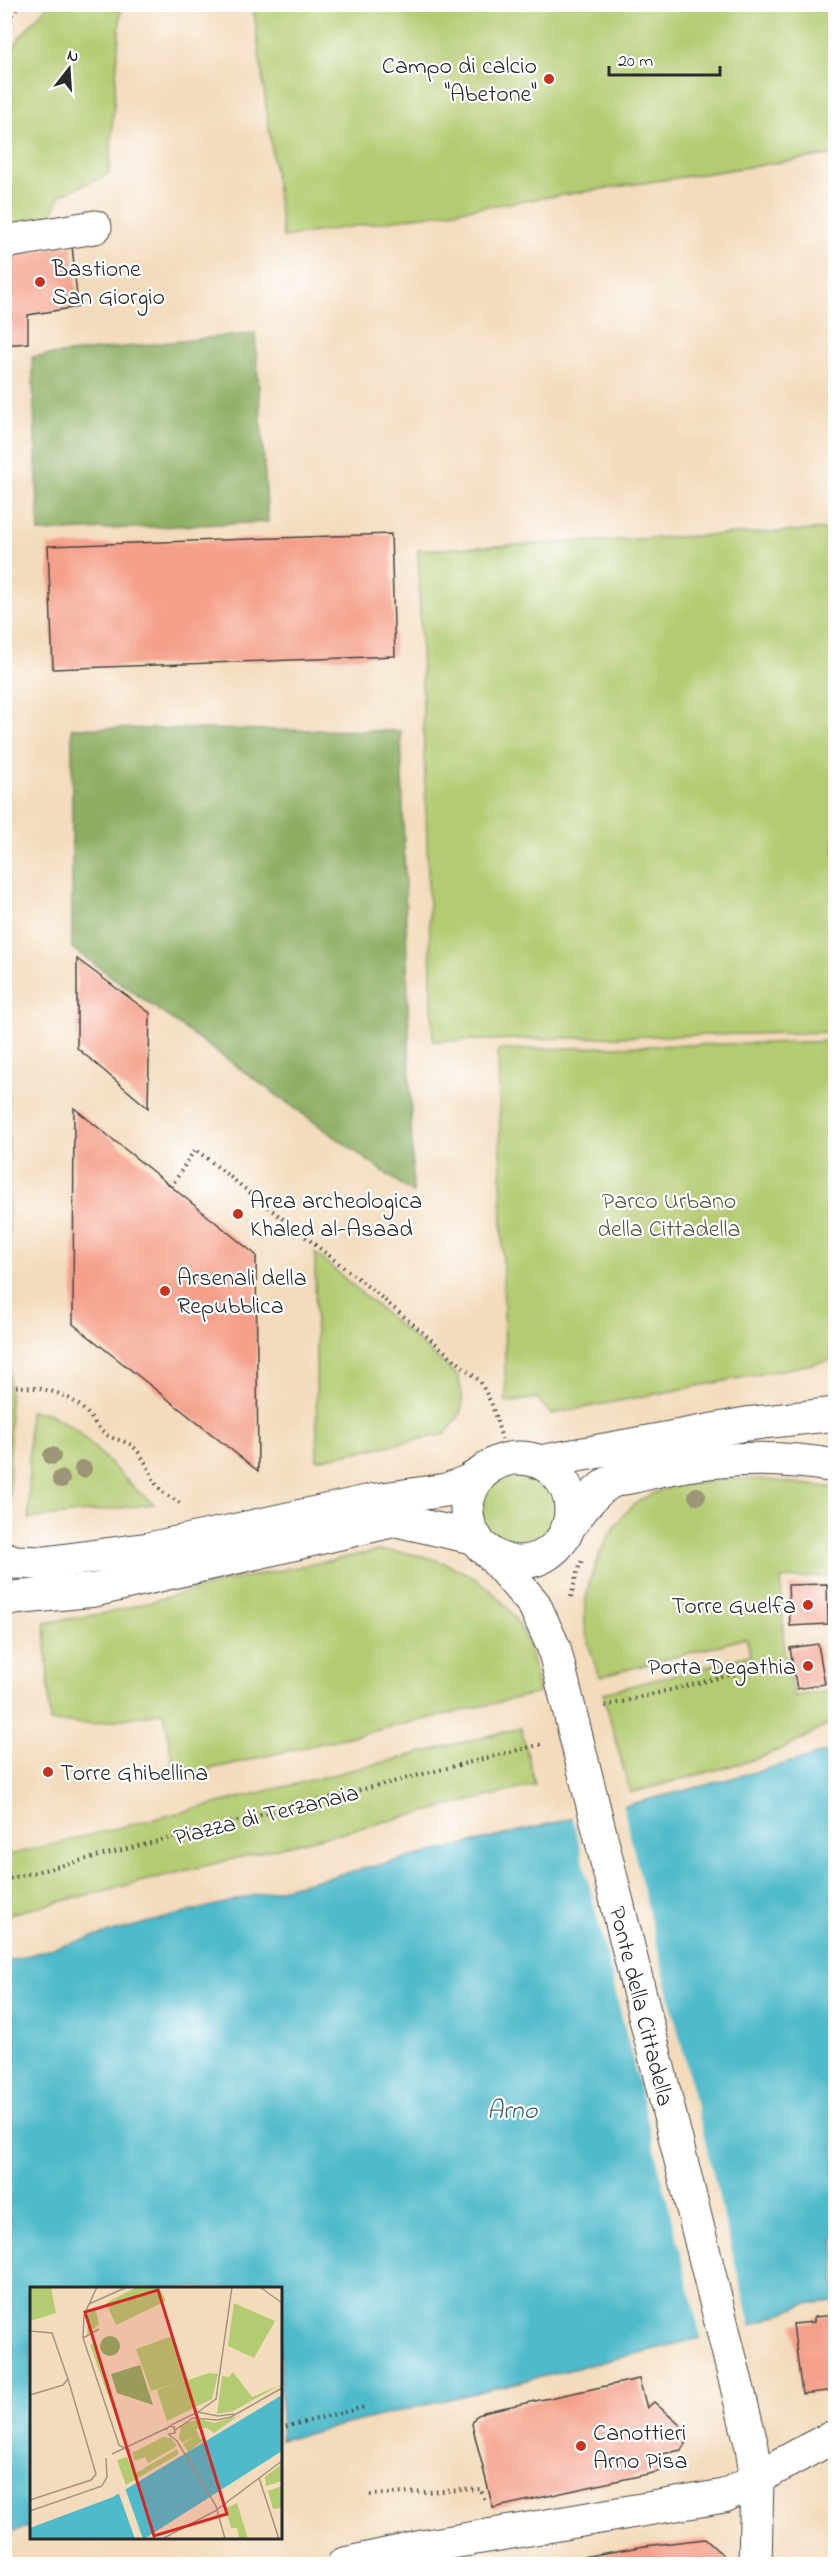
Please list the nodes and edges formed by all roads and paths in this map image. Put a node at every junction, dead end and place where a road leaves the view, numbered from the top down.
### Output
1 (20, 4) edge
2 (4, 24) edge
3 (95, 227) dead end
4 (4, 242) edge
5 (171, 1187) dead end
6 (4, 1386) edge
7 (836, 1414) edge
8 (508, 1439) dead end
9 (502, 1440) junction
10 (490, 1457) junction
11 (540, 1462) junction
12 (836, 1466) edge
13 (192, 1507) dead end
14 (568, 1527) junction
15 (482, 1545) junction
16 (4, 1558) edge
17 (11, 1597) edge
18 (759, 1668) dead end
19 (612, 1704) dead end
20 (544, 1744) dead end
21 (4, 1880) edge
22 (365, 2407) dead end
23 (282, 2428) edge
24 (836, 2436) edge
25 (757, 2480) junction
26 (370, 2495) dead end
27 (476, 2507) dead end
28 (344, 2565) edge
29 (755, 2565) edge

1 - 2 path
3 - 4 main road
5 - 9 path
6 - 13 path
7 - 11 main road
8 - 9 path
9 - 10 path
10 - 11 main road
10 - 15 main road
10 - 16 main road
11 - 14 main road
12 - 14 main road
14 - 15 main road
15 - 17 main road
15 - 25 main road, Ponte della Cittadella
18 - 19 path
20 - 21 path, Piazza di Terzanaia
22 - 23 path
24 - 25 main road
25 - 28 main road
25 - 29 main road, Ponte della Cittadella
26 - 27 path

